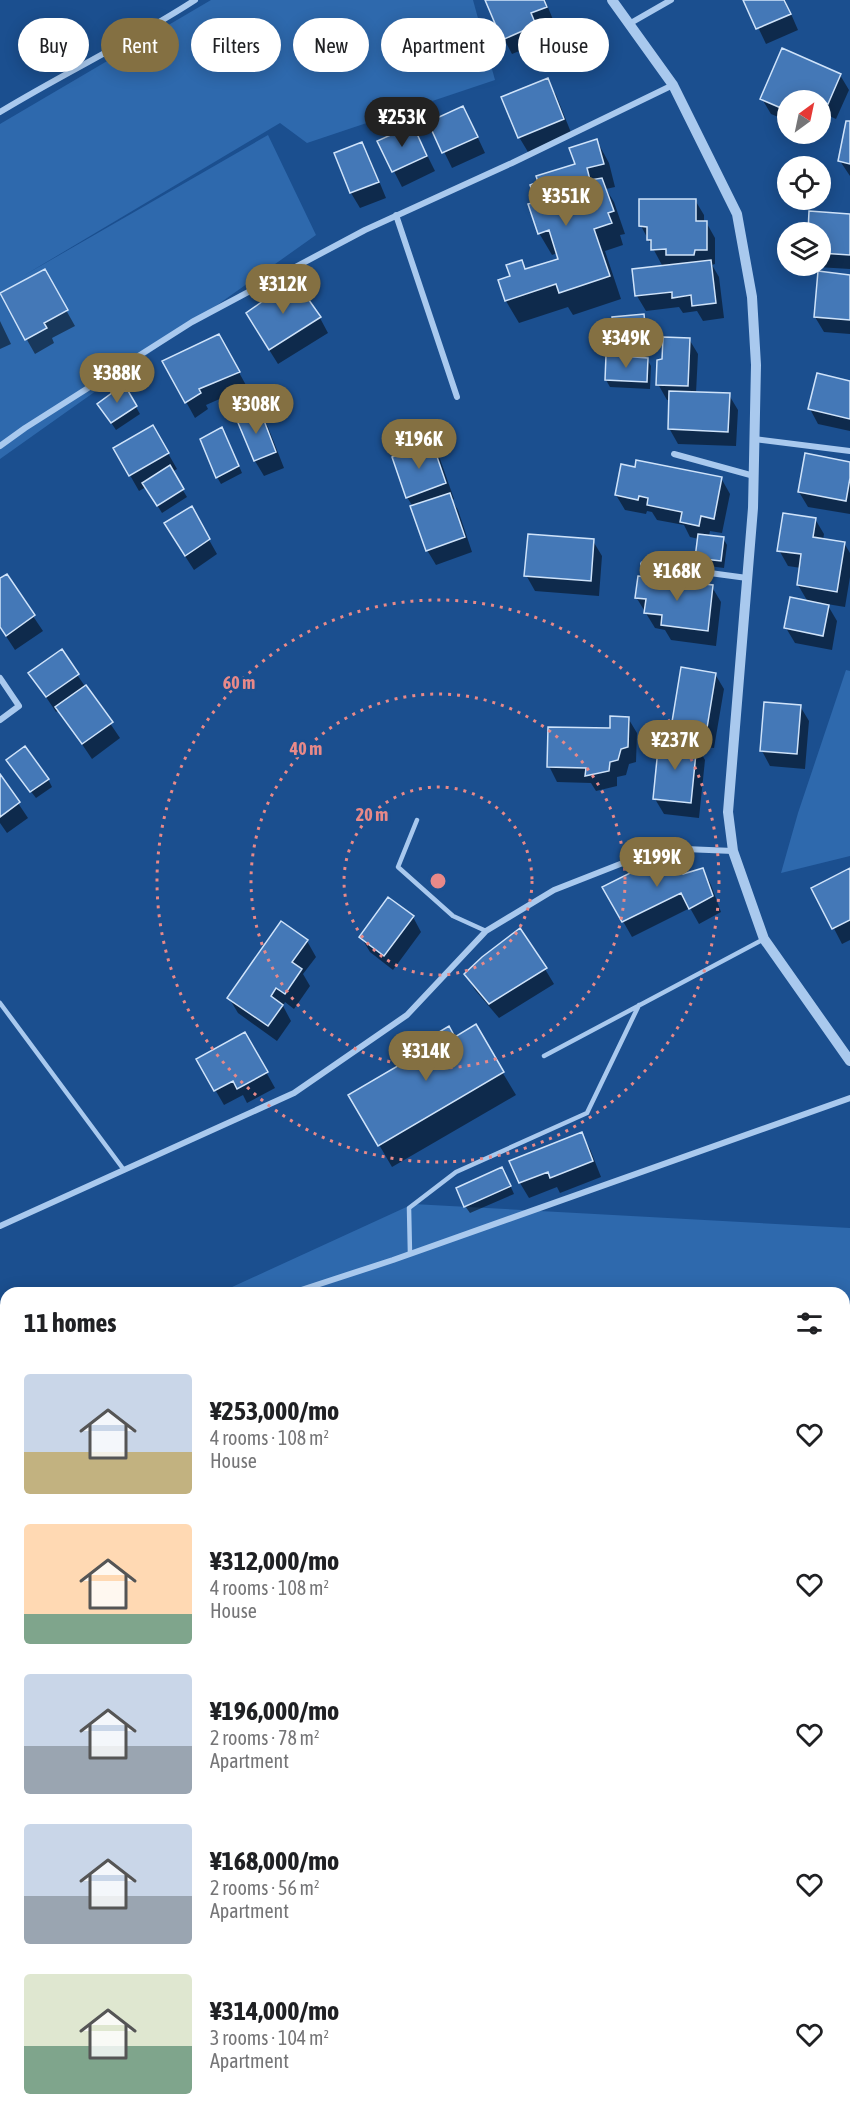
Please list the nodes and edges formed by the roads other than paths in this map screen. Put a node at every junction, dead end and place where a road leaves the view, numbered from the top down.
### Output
1 (195, 0) edge
2 (612, 0) edge
3 (671, 0) edge
4 (629, 24) junction
5 (673, 85) junction
6 (0, 112) edge
7 (396, 215) junction
8 (458, 397) dead end
9 (754, 439) junction
10 (0, 446) edge
11 (850, 451) edge
12 (674, 454) dead end
13 (753, 476) junction
14 (643, 564) dead end
15 (747, 578) junction
16 (0, 678) edge
17 (0, 720) edge
18 (417, 820) dead end
19 (733, 850) junction
20 (486, 930) junction
21 (764, 939) junction
22 (0, 1004) edge
23 (639, 1005) junction
24 (544, 1056) dead end
25 (850, 1061) edge
26 (850, 1098) edge
27 (124, 1170) junction
28 (0, 1226) edge
29 (410, 1254) junction
30 (310, 1287) edge

1 - 6 street
2 - 4 street
3 - 4 street
4 - 5 street
5 - 7 street
5 - 9 street
7 - 8 street
7 - 10 street
9 - 11 street
9 - 13 street
12 - 13 street
13 - 15 street
14 - 15 street
15 - 19 street
16 - 17 street
18 - 20 lane
19 - 20 street
19 - 21 street
20 - 27 street
21 - 23 lane
21 - 25 street
22 - 27 lane
23 - 24 lane
23 - 29 lane
26 - 29 street
27 - 28 street
29 - 30 street

